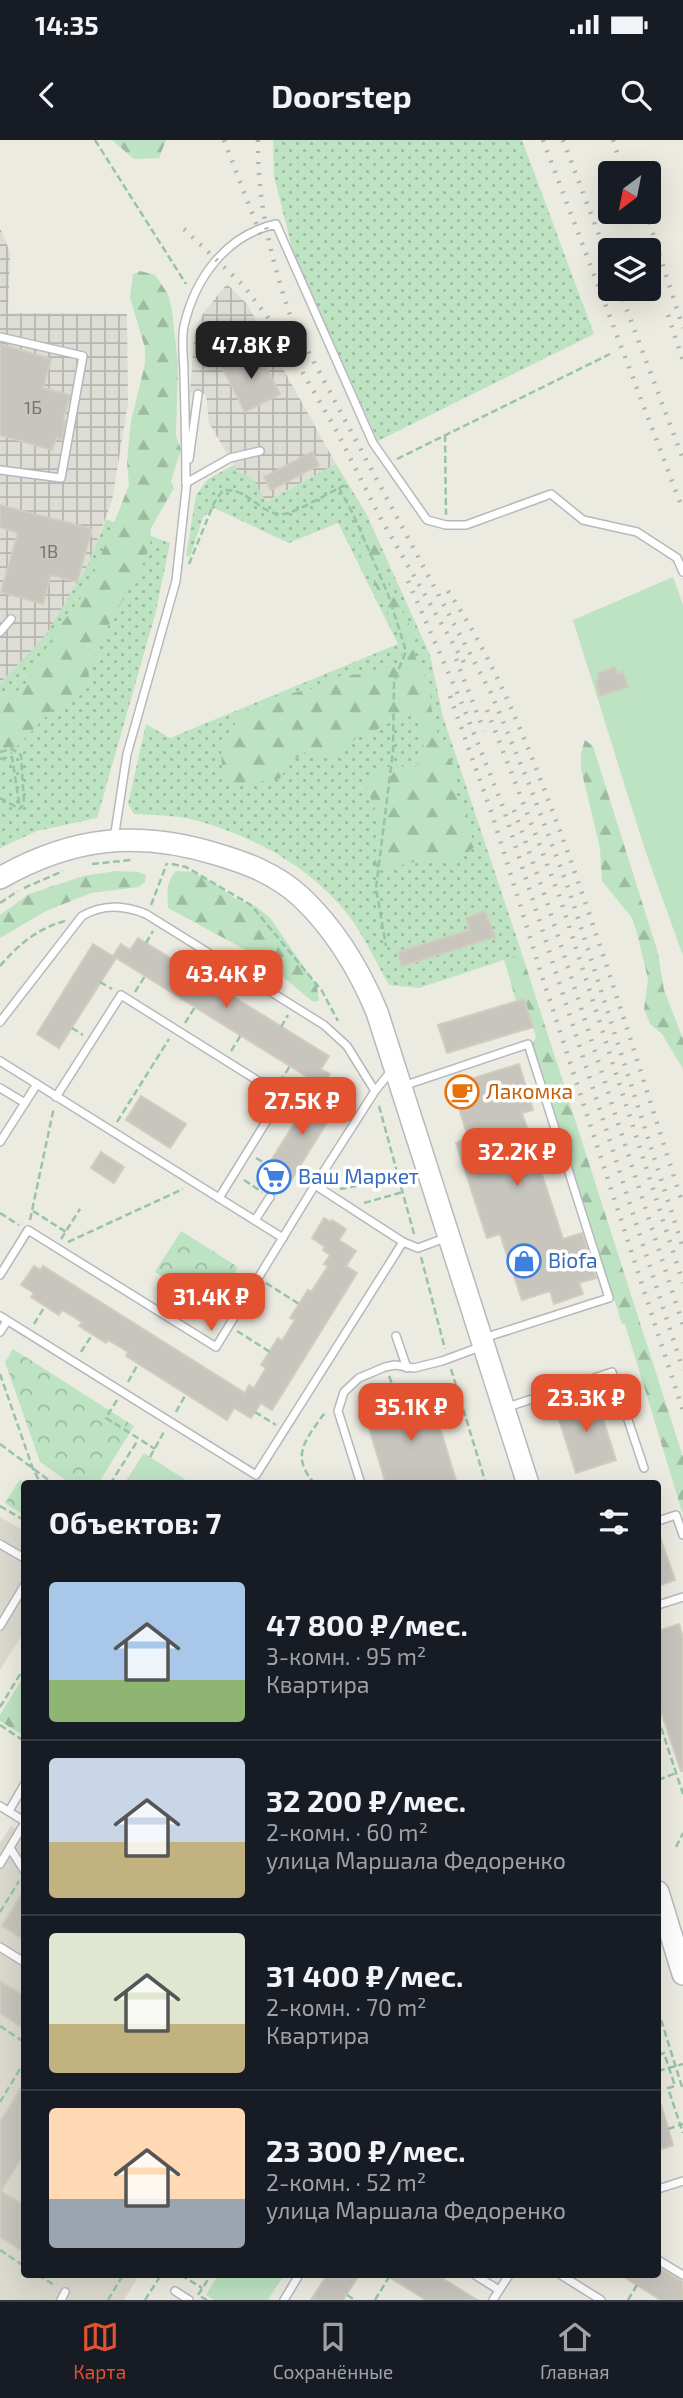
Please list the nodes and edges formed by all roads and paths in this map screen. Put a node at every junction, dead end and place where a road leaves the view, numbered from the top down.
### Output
1 (95, 140) edge
2 (193, 296) junction
3 (0, 337) edge
4 (610, 354) dead end
5 (198, 394) dead end
6 (445, 435) junction
7 (261, 451) dead end
8 (394, 460) dead end
9 (0, 470) edge
10 (186, 483) junction
11 (345, 485) dead end
12 (339, 488) junction
13 (446, 525) junction
14 (683, 572) edge
15 (176, 581) junction
16 (11, 619) dead end
17 (0, 632) edge
18 (0, 752) edge
19 (0, 760) edge
20 (0, 798) edge
21 (20, 809) junction
22 (114, 839) junction
23 (136, 860) dead end
24 (157, 862) dead end
25 (167, 863) junction
26 (89, 864) dead end
27 (66, 870) dead end
28 (0, 878) edge
29 (153, 900) dead end
30 (0, 902) edge
31 (82, 916) junction
32 (386, 946) dead end
33 (0, 966) edge
34 (145, 976) dead end
35 (130, 1000) junction
36 (195, 1007) dead end
37 (0, 1022) edge
38 (340, 1025) dead end
39 (177, 1030) junction
40 (241, 1035) dead end
41 (225, 1060) junction
42 (0, 1061) edge
43 (396, 1065) junction
44 (290, 1066) dead end
45 (37, 1084) junction
46 (402, 1086) junction
47 (0, 1088) edge
48 (274, 1091) junction
49 (375, 1091) junction
50 (56, 1097) junction
51 (24, 1103) junction
52 (111, 1131) junction
53 (0, 1142) edge
54 (399, 1178) junction
55 (196, 1184) junction
56 (315, 1185) junction
57 (325, 1192) junction
58 (403, 1192) junction
59 (270, 1196) dead end
60 (219, 1198) junction
61 (350, 1207) junction
62 (80, 1209) dead end
63 (32, 1210) junction
64 (0, 1213) edge
65 (255, 1220) junction
66 (28, 1230) junction
67 (66, 1231) junction
68 (450, 1237) junction
69 (283, 1238) junction
70 (403, 1242) junction
71 (56, 1247) junction
72 (418, 1248) junction
73 (0, 1275) edge
74 (258, 1278) junction
75 (299, 1304) dead end
76 (45, 1306) dead end
77 (3, 1318) edge
78 (229, 1326) junction
79 (0, 1332) edge
80 (28, 1334) junction
81 (92, 1335) dead end
82 (396, 1336) dead end
83 (483, 1342) junction
84 (270, 1352) dead end
85 (448, 1359) junction
86 (74, 1362) junction
87 (138, 1364) dead end
88 (407, 1368) junction
89 (0, 1374) edge
90 (122, 1392) junction
91 (186, 1394) dead end
92 (504, 1408) junction
93 (338, 1411) junction
94 (255, 1412) dead end
95 (170, 1422) junction
96 (285, 1430) junction
97 (138, 1438) junction
98 (0, 1444) edge
99 (155, 1449) junction
100 (150, 1457) dead end
101 (644, 1468) dead end
102 (33, 1469) junction
103 (257, 1475) junction
104 (39, 1480) edge
105 (48, 1480) edge
106 (112, 1480) edge
107 (254, 1480) edge
108 (311, 1480) edge
109 (360, 1480) edge
110 (485, 1480) edge
111 (527, 1480) edge
112 (0, 1506) edge
113 (21, 1518) edge
114 (661, 1520) edge
115 (683, 1535) edge
116 (0, 1544) edge
117 (21, 1556) edge
118 (21, 1591) edge
119 (683, 1597) edge
120 (661, 1604) edge
121 (0, 1626) edge
122 (21, 1673) edge
123 (0, 1707) edge
124 (661, 1721) edge
125 (0, 1725) edge
126 (21, 1739) edge
127 (676, 1773) junction
128 (661, 1779) edge
129 (682, 1785) edge
130 (21, 1790) edge
131 (683, 1794) edge
132 (0, 1806) edge
133 (9, 1811) junction
134 (21, 1821) edge
135 (21, 1828) edge
136 (683, 1833) edge
137 (676, 1847) dead end
138 (10, 1848) junction
139 (0, 1864) edge
140 (21, 1866) edge
141 (21, 1876) edge
142 (0, 1912) edge
143 (661, 1913) edge
144 (664, 1934) edge
145 (0, 1947) edge
146 (21, 1960) edge
147 (683, 1974) edge
148 (661, 2019) edge
149 (0, 2026) edge
150 (21, 2040) edge
151 (661, 2054) edge
152 (683, 2064) edge
153 (676, 2066) junction
154 (669, 2068) junction
155 (21, 2070) edge
156 (661, 2070) edge
157 (683, 2090) edge
158 (0, 2102) edge
159 (682, 2124) edge
160 (668, 2129) dead end
161 (683, 2133) edge
162 (683, 2181) edge
163 (661, 2188) edge
164 (0, 2250) edge
165 (661, 2262) edge
166 (21, 2264) edge
167 (683, 2275) edge
168 (122, 2278) edge
169 (159, 2278) edge
170 (186, 2278) edge
171 (209, 2278) edge
172 (297, 2278) edge
173 (388, 2278) edge
174 (480, 2278) edge
175 (507, 2278) edge
176 (566, 2278) edge
177 (637, 2285) dead end
178 (202, 2289) junction
179 (499, 2290) junction
180 (65, 2292) dead end
181 (178, 2295) edge
182 (347, 2295) dead end
183 (61, 2300) edge
184 (108, 2300) edge
185 (145, 2300) edge
186 (189, 2300) edge
187 (206, 2300) edge
188 (284, 2300) edge
189 (355, 2300) edge
190 (375, 2300) edge
191 (493, 2300) edge
192 (601, 2300) edge
193 (628, 2300) edge

1 - 2 path
2 - 10 lane
2 - 13 lane
3 - 9 lane
4 - 6 path
5 - 10 lane
6 - 8 path
6 - 13 path
7 - 10 lane
10 - 15 lane
11 - 12 path
12 - 15 path
12 - 32 path
13 - 14 lane
15 - 22 lane
16 - 17 lane
18 - 21 path
19 - 21 path
20 - 21 path
22 - 28 street
22 - 43 street
23 - 26 path
24 - 25 path
25 - 29 path
25 - 38 path
27 - 30 path
31 - 33 path
31 - 37 lane
31 - 49 lane
34 - 35 path
35 - 39 lane
35 - 50 lane
36 - 39 path
39 - 41 lane
39 - 52 path
40 - 41 path
41 - 48 lane
42 - 45 lane
43 - 46 street
43 - 49 lane
44 - 48 path
45 - 50 lane
45 - 51 lane
46 - 68 street
46 - 83 lane
47 - 51 lane
48 - 60 lane
49 - 54 path
49 - 56 lane
50 - 52 lane
50 - 63 path
51 - 53 lane
52 - 55 lane
54 - 57 path
54 - 58 path
55 - 60 lane
55 - 71 path
56 - 57 lane
56 - 69 lane
57 - 61 lane
58 - 61 path
58 - 72 path
59 - 65 lane
60 - 65 lane
61 - 70 lane
62 - 67 path
63 - 66 path
63 - 67 path
64 - 66 path
65 - 69 lane
66 - 71 lane
66 - 73 lane
67 - 71 path
68 - 72 lane
68 - 83 street
69 - 74 lane
70 - 72 lane
70 - 96 lane
71 - 78 lane
72 - 85 path
74 - 75 path
74 - 78 lane
76 - 80 path
77 - 79 lane
77 - 80 lane
78 - 84 path
80 - 86 lane
81 - 86 path
82 - 88 lane
83 - 85 lane
83 - 92 street
85 - 88 lane
85 - 110 path
86 - 90 lane
87 - 90 path
88 - 93 lane
89 - 102 path
90 - 95 lane
90 - 97 path
91 - 95 path
92 - 101 lane
92 - 111 street
93 - 108 path
93 - 109 lane
94 - 96 path
95 - 99 path
95 - 103 lane
96 - 103 lane
97 - 99 path
97 - 106 path
98 - 102 path
99 - 100 path
102 - 104 path
102 - 105 path
103 - 107 lane
112 - 113 path
114 - 115 lane
116 - 117 lane
118 - 121 lane
119 - 120 lane
122 - 123 path
124 - 127 path
125 - 126 path
127 - 128 path
127 - 129 path
129 - 131 path
130 - 133 lane
132 - 133 lane
133 - 134 lane
135 - 138 lane
136 - 137 path
138 - 139 lane
138 - 140 lane
141 - 142 path
143 - 144 street
144 - 147 street
145 - 146 lane
148 - 153 path
149 - 150 path
151 - 154 path
152 - 153 path
153 - 154 path
153 - 157 path
154 - 156 path
154 - 159 path
155 - 158 path
159 - 160 path
159 - 161 path
162 - 163 lane
164 - 166 path
165 - 167 lane
168 - 184 path
169 - 185 path
170 - 178 path
171 - 178 path
172 - 188 lane
173 - 190 path
174 - 179 lane
175 - 179 lane
176 - 192 lane
177 - 193 path
178 - 187 path
179 - 191 lane
180 - 183 lane
181 - 186 lane
182 - 189 path

